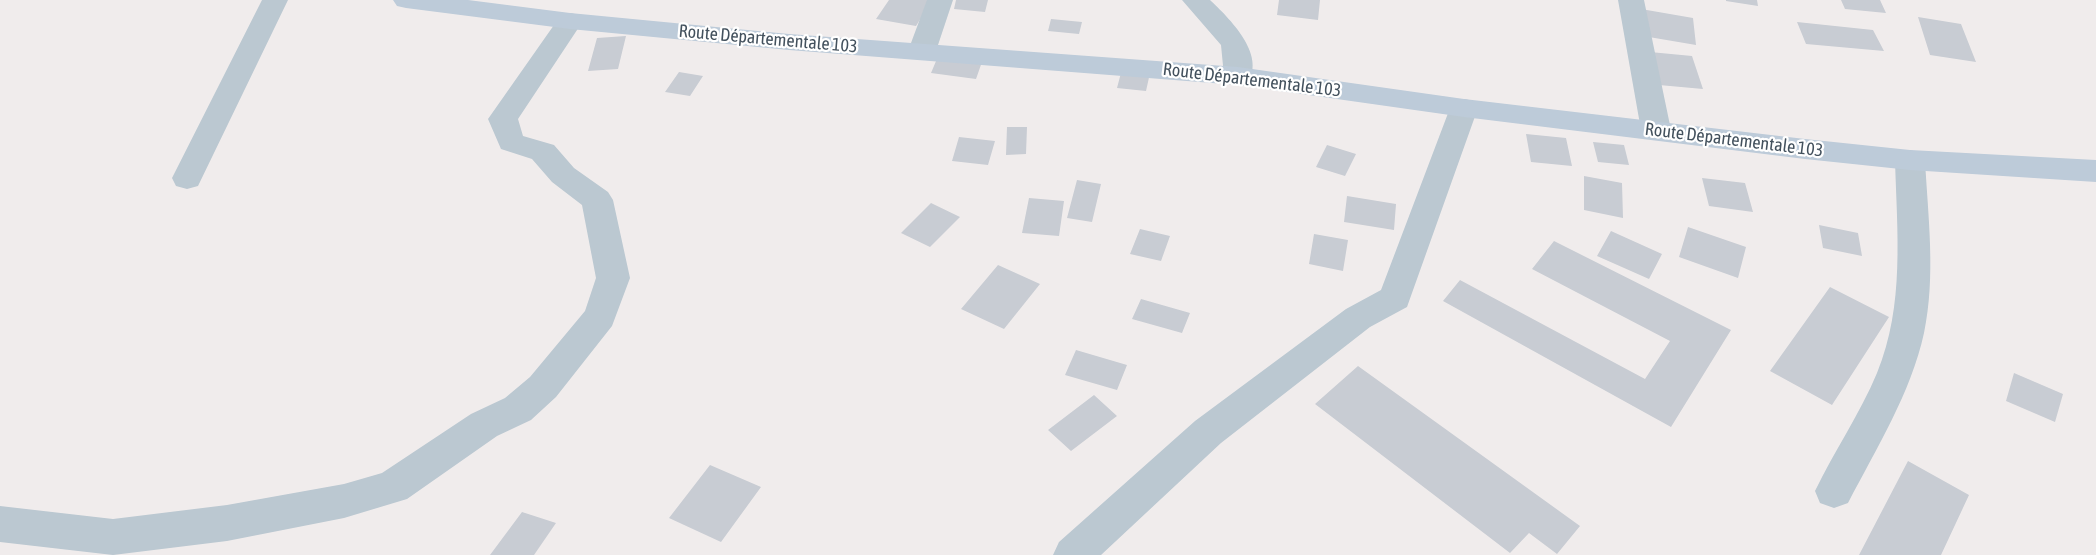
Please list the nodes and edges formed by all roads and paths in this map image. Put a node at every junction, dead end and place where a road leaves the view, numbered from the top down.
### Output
1 (275, 0) edge
2 (406, 0) edge
3 (940, 0) edge
4 (1195, 0) edge
5 (1631, 0) edge
6 (570, 21) junction
7 (922, 51) junction
8 (1238, 76) junction
9 (1464, 108) junction
10 (1656, 130) junction
11 (1910, 159) junction
12 (2096, 171) edge
13 (186, 178) dead end
14 (1834, 491) dead end
15 (0, 524) edge
16 (1072, 555) edge

1 - 13 street
2 - 6 main road, Route Départementale 103
3 - 7 street
4 - 8 street
5 - 10 street
6 - 7 main road, Route Départementale 103
6 - 15 street
7 - 8 main road, Route Départementale 103
8 - 9 main road, Route Départementale 103
9 - 10 main road, Route Départementale 103
9 - 16 street
10 - 11 main road, Route Départementale 103
11 - 12 main road, Route Départementale 103
11 - 14 street

